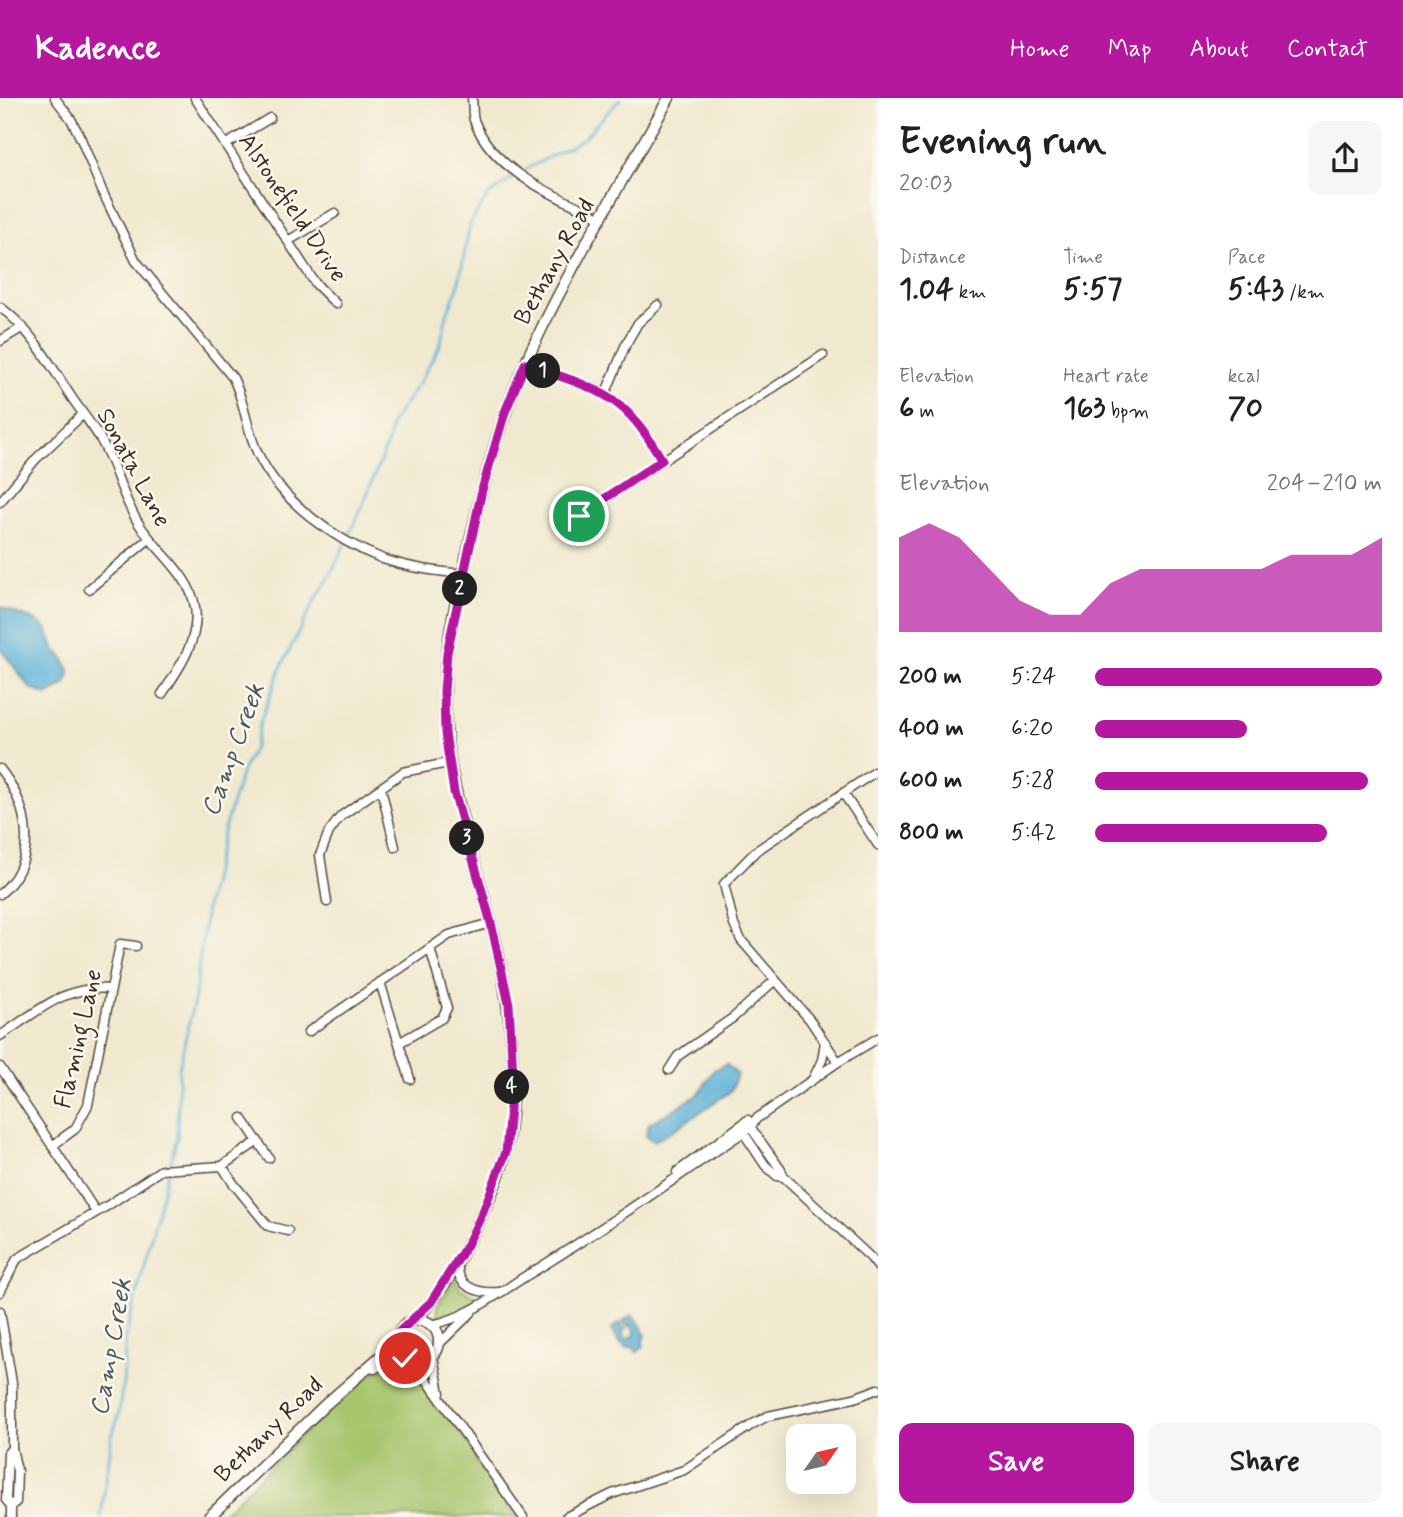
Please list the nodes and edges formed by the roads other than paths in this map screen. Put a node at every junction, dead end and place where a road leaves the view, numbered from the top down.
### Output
1 (55, 98) edge
2 (195, 98) edge
3 (472, 98) edge
4 (669, 98) edge
5 (270, 118) dead end
6 (225, 145) junction
7 (335, 213) dead end
8 (602, 218) junction
9 (288, 241) junction
10 (336, 304) dead end
11 (659, 305) dead end
12 (0, 307) edge
13 (23, 327) junction
14 (0, 341) edge
15 (823, 355) dead end
16 (525, 364) junction
17 (605, 395) junction
18 (83, 414) junction
19 (662, 460) junction
20 (0, 502) edge
21 (579, 516) dead end
22 (149, 538) junction
23 (462, 574) junction
24 (89, 589) dead end
25 (162, 694) dead end
26 (448, 763) junction
27 (0, 769) edge
28 (878, 770) edge
29 (381, 788) junction
30 (843, 793) junction
31 (878, 845) edge
32 (395, 847) dead end
33 (0, 894) edge
34 (327, 902) dead end
35 (491, 923) junction
36 (136, 947) dead end
37 (430, 947) junction
38 (775, 980) junction
39 (380, 982) junction
40 (111, 989) junction
41 (308, 1032) dead end
42 (0, 1036) edge
43 (878, 1038) edge
44 (825, 1042) junction
45 (399, 1043) junction
46 (838, 1062) junction
47 (0, 1067) edge
48 (669, 1070) dead end
49 (410, 1080) dead end
50 (811, 1081) junction
51 (773, 1107) junction
52 (242, 1118) dead end
53 (744, 1127) junction
54 (258, 1141) junction
55 (52, 1146) junction
56 (722, 1147) junction
57 (754, 1150) junction
58 (767, 1151) junction
59 (269, 1158) dead end
60 (222, 1166) junction
61 (784, 1177) junction
62 (648, 1196) junction
63 (96, 1212) junction
64 (288, 1231) dead end
65 (459, 1258) junction
66 (875, 1259) edge
67 (878, 1267) edge
68 (502, 1291) junction
69 (0, 1292) edge
70 (431, 1302) junction
71 (478, 1306) junction
72 (0, 1311) edge
73 (412, 1321) junction
74 (429, 1323) junction
75 (397, 1342) junction
76 (439, 1344) junction
77 (433, 1357) junction
78 (405, 1358) junction
79 (415, 1363) junction
80 (360, 1374) junction
81 (878, 1390) edge
82 (444, 1402) junction
83 (12, 1448) junction
84 (7, 1482) junction
85 (17, 1482) junction
86 (11, 1506) junction
87 (11, 1517) edge
88 (209, 1517) edge
89 (523, 1517) edge
90 (566, 1517) edge

1 - 23 street
2 - 6 street, Alstonefield Drive
3 - 8 street
4 - 8 street, Bethany Road
5 - 6 street
6 - 9 street, Alstonefield Drive
7 - 9 street
8 - 16 street, Bethany Road
9 - 10 street, Alstonefield Drive
11 - 17 street
12 - 13 street, Sonata Lane
13 - 14 street
13 - 18 street, Sonata Lane
15 - 19 street
16 - 17 street
16 - 23 street, Bethany Road
17 - 19 street
18 - 20 street
18 - 22 street, Sonata Lane
19 - 21 street
22 - 24 street
22 - 25 street, Sonata Lane
23 - 26 street, Bethany Road
26 - 29 street
26 - 35 street, Bethany Road
27 - 33 street
28 - 30 street
29 - 32 street
29 - 34 street
30 - 31 street
30 - 38 street
35 - 37 street
35 - 65 street, Bethany Road
36 - 40 street, Flaming Lane
37 - 39 street
37 - 45 street
38 - 44 street
38 - 48 street
39 - 41 street
39 - 45 street
40 - 42 street
40 - 55 street, Flaming Lane
43 - 46 street
44 - 46 street
44 - 50 street
45 - 49 street
46 - 50 street
47 - 55 street
50 - 51 street
51 - 53 street
51 - 58 street
52 - 54 street
53 - 56 street
53 - 57 street
53 - 58 street
53 - 62 street
54 - 59 street
54 - 60 street
55 - 63 street
56 - 57 street
56 - 62 street
57 - 61 street
58 - 61 street
60 - 63 street
60 - 64 street
61 - 66 street
62 - 68 street
63 - 69 street
65 - 68 street
65 - 70 street, Bethany Road
66 - 67 street
68 - 71 street
70 - 73 street, Bethany Road
70 - 74 street, Bethany Road
71 - 74 street
71 - 76 street
72 - 83 street
73 - 74 street
73 - 75 street
74 - 76 street
75 - 78 street
75 - 80 street, Bethany Road
76 - 77 street
77 - 79 street
77 - 82 street
78 - 79 street
78 - 80 street, Bethany Road
79 - 82 street
80 - 88 street, Bethany Road
81 - 90 street
82 - 89 street
83 - 84 street
83 - 85 street
84 - 85 street
84 - 86 street
85 - 86 street
86 - 87 street

